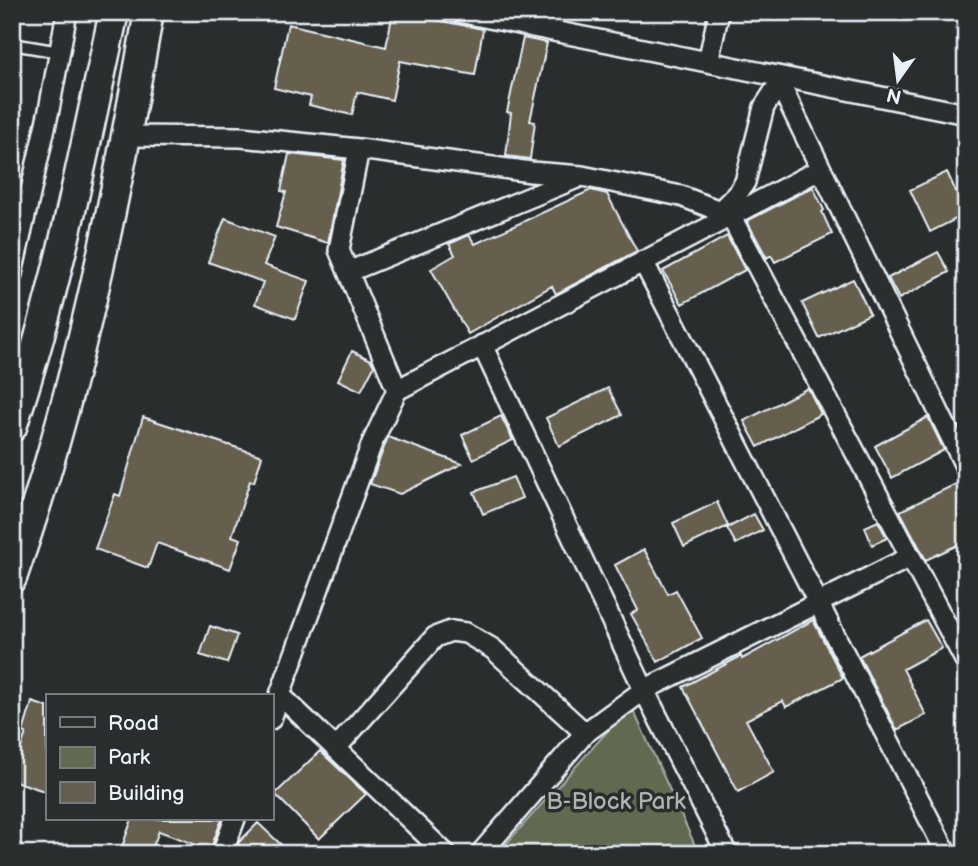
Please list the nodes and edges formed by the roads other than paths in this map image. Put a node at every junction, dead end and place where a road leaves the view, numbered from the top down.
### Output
1 (67, 12) edge
2 (114, 12) edge
3 (149, 12) edge
4 (459, 12) edge
5 (719, 12) edge
6 (12, 44) edge
7 (61, 52) junction
8 (708, 62) junction
9 (777, 80) junction
10 (966, 114) edge
11 (127, 136) junction
12 (359, 149) junction
13 (821, 169) junction
14 (582, 176) junction
15 (725, 213) junction
16 (643, 261) junction
17 (348, 272) junction
18 (12, 274) edge
19 (482, 345) junction
20 (397, 390) junction
21 (12, 427) edge
22 (966, 468) edge
23 (910, 557) junction
24 (12, 578) edge
25 (819, 604) junction
26 (966, 662) edge
27 (645, 690) junction
28 (280, 695) junction
29 (273, 714) edge
30 (585, 733) junction
31 (336, 748) junction
32 (235, 820) edge
33 (222, 854) edge
34 (446, 854) edge
35 (480, 854) edge
36 (727, 854) edge
37 (947, 854) edge

1 - 7 street
2 - 21 street
3 - 11 street
4 - 8 street
5 - 8 street
6 - 7 lane
7 - 18 street
8 - 9 street
9 - 10 street
9 - 13 street
9 - 15 street
11 - 12 street
11 - 24 street
12 - 14 street
12 - 17 street
13 - 15 street
13 - 22 street
14 - 15 street
14 - 17 street
15 - 16 street
15 - 23 street
16 - 19 street
16 - 25 street
17 - 20 street
19 - 20 street
19 - 27 street
20 - 28 street
23 - 25 street
23 - 26 street
25 - 27 street
25 - 37 street
27 - 30 street
27 - 36 street
28 - 29 street
28 - 31 street
30 - 31 street
30 - 35 street
31 - 34 street
32 - 33 street

